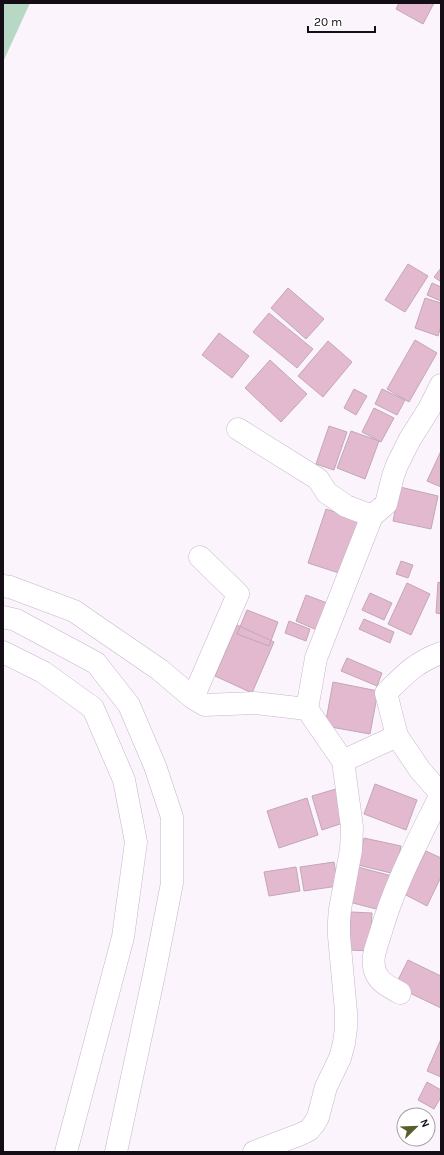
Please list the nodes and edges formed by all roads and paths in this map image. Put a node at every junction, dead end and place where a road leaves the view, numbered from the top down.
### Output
1 (441, 385) edge
2 (238, 429) dead end
3 (372, 516) junction
4 (200, 557) dead end
5 (3, 586) edge
6 (3, 617) edge
7 (3, 652) edge
8 (441, 653) edge
9 (193, 698) junction
10 (307, 709) junction
11 (397, 736) junction
12 (343, 761) junction
13 (441, 794) edge
14 (400, 993) dead end
15 (66, 1152) edge
16 (116, 1152) edge
17 (254, 1152) edge

1 - 3 main road
2 - 3 main road
3 - 10 main road
4 - 9 main road
5 - 9 main road
6 - 16 main road
7 - 15 main road
8 - 11 main road
9 - 10 main road
10 - 12 main road
11 - 12 main road
11 - 13 main road
12 - 17 main road
13 - 14 main road

